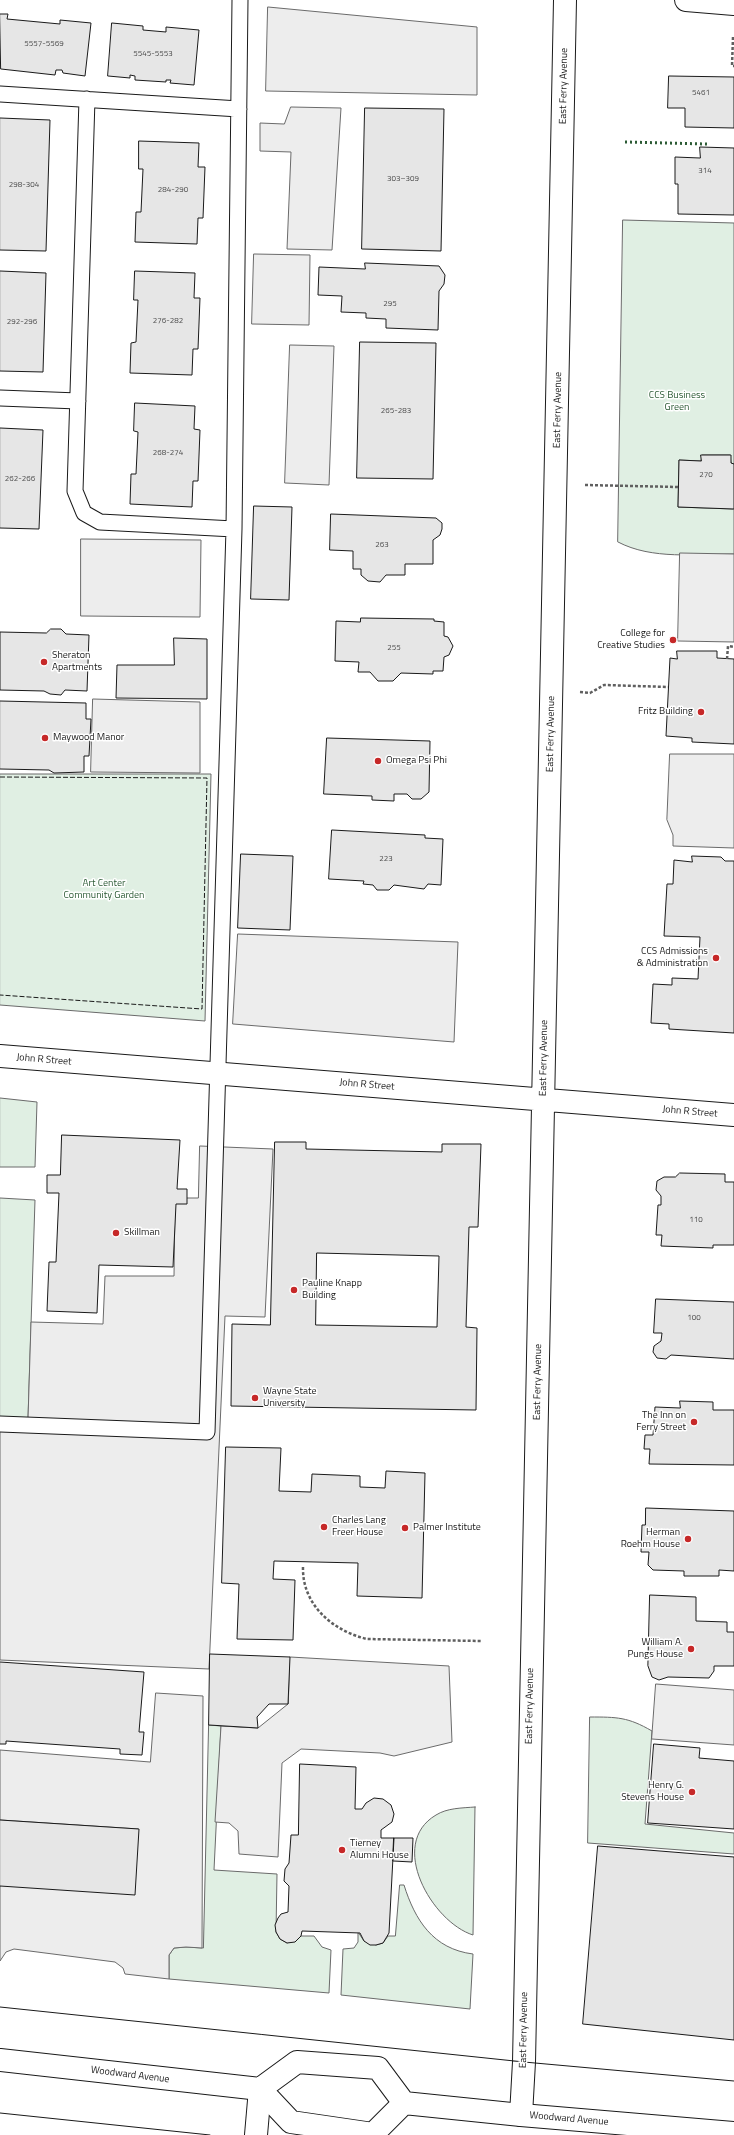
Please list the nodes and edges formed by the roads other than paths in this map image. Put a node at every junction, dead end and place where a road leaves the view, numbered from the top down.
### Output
1 (240, 0) edge
2 (565, 0) edge
3 (686, 0) edge
4 (734, 4) edge
5 (0, 94) edge
6 (87, 99) junction
7 (239, 109) junction
8 (0, 398) edge
9 (78, 401) junction
10 (234, 528) junction
11 (0, 1056) edge
12 (219, 1074) junction
13 (544, 1100) junction
14 (734, 1115) edge
15 (0, 1424) edge
16 (0, 2060) edge
17 (260, 2089) junction
18 (404, 2103) junction
19 (520, 2115) junction
20 (734, 2133) edge
21 (256, 2135) edge

1 - 7 lane
2 - 13 street, East Ferry Avenue
3 - 4 street
5 - 6 lane
6 - 7 lane
6 - 9 lane
7 - 10 lane
8 - 9 lane
9 - 10 lane
10 - 12 lane
11 - 12 street, John R Street
12 - 13 street, John R Street
12 - 15 lane
13 - 14 street, John R Street
13 - 19 street, East Ferry Avenue
16 - 17 street, Woodward Avenue
17 - 18 street
17 - 18 street
17 - 21 street
18 - 19 street, Woodward Avenue
19 - 20 street, Woodward Avenue

